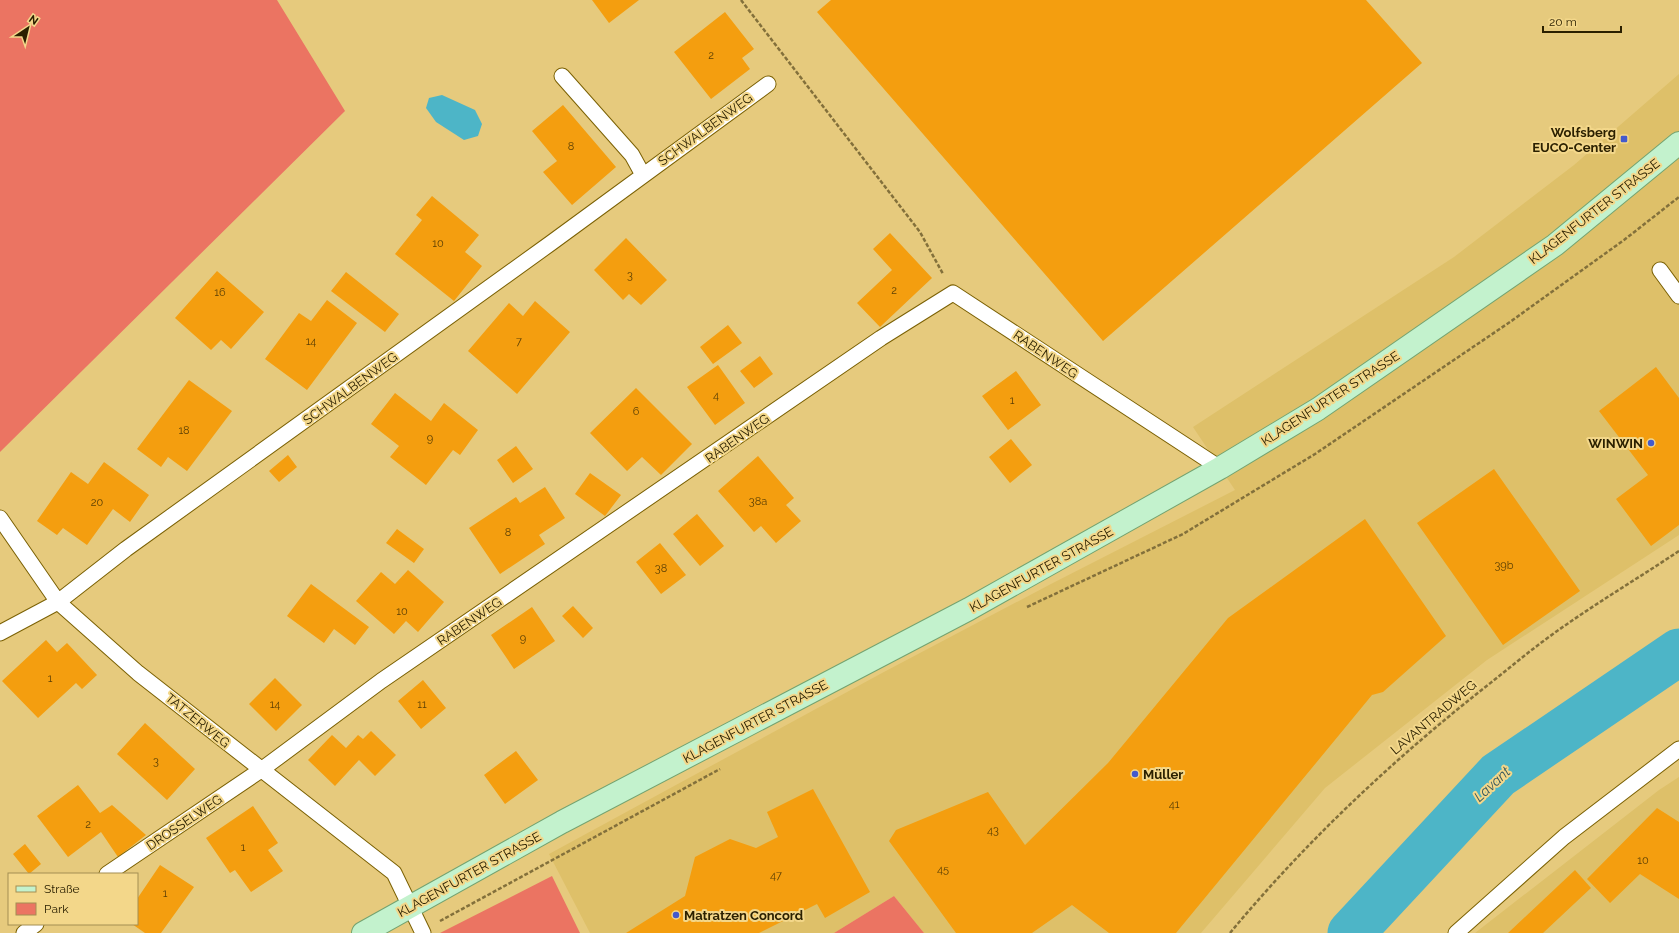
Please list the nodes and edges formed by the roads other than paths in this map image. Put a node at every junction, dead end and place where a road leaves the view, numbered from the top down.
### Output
1 (562, 76) dead end
2 (768, 84) dead end
3 (1679, 143) edge
4 (643, 175) junction
5 (1660, 270) dead end
6 (1679, 296) edge
7 (1220, 468) junction
8 (0, 518) edge
9 (58, 602) junction
10 (0, 633) edge
11 (1679, 749) edge
12 (261, 770) junction
13 (108, 873) edge
14 (410, 907) junction
15 (35, 925) edge
16 (24, 933) edge
17 (363, 933) edge
18 (422, 933) edge
19 (1456, 933) edge

1 - 4 lane
2 - 4 lane, SCHWALBENWEG
3 - 7 main road, KLAGENFURTER STRASSE
4 - 9 lane, SCHWALBENWEG
5 - 6 lane
7 - 12 lane, RABENWEG
7 - 14 main road, KLAGENFURTER STRASSE
8 - 9 lane, TATZERWEG
9 - 10 lane, SCHWALBENWEG
9 - 12 lane, TATZERWEG
11 - 19 lane
12 - 13 lane, DROSSELWEG
12 - 14 lane, TATZERWEG
14 - 17 main road, KLAGENFURTER STRASSE
14 - 18 lane, TATZERWEG
15 - 16 lane

